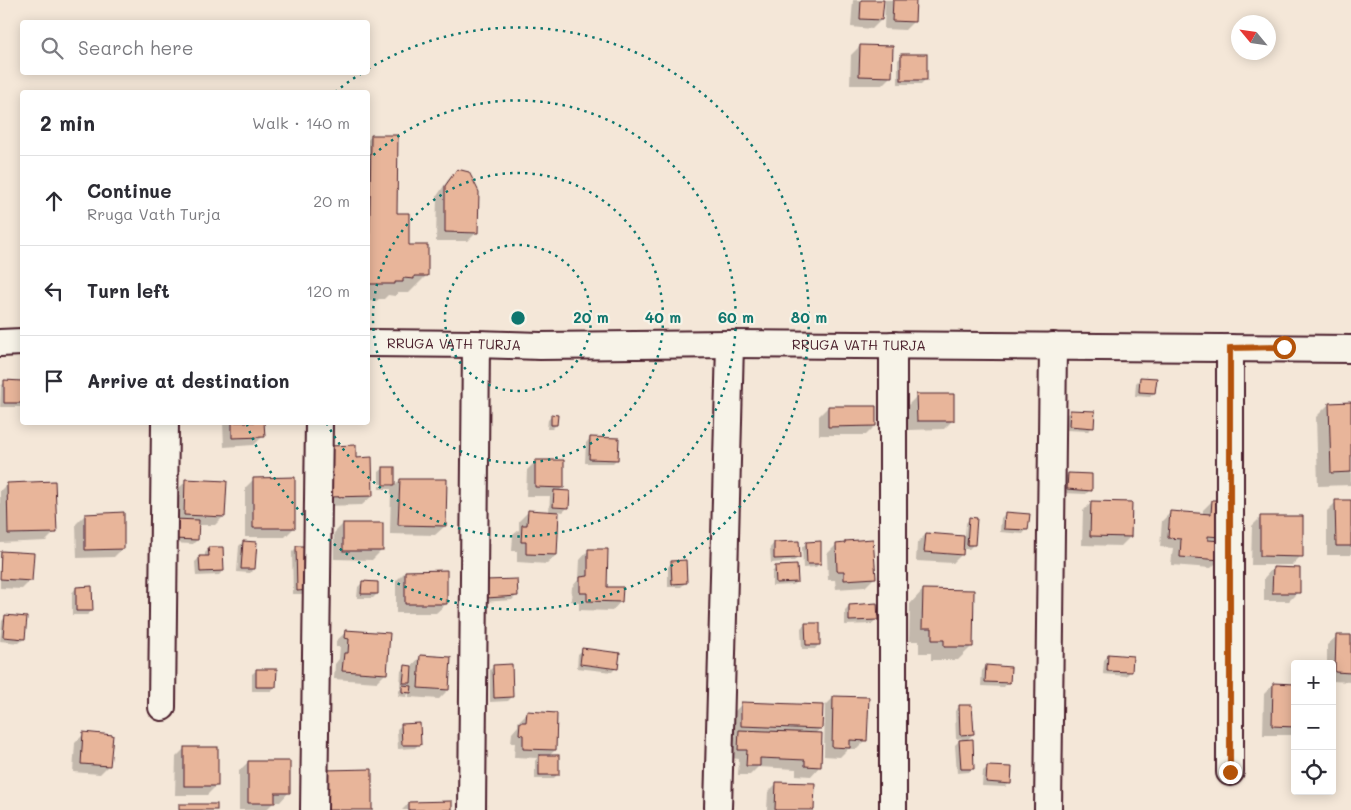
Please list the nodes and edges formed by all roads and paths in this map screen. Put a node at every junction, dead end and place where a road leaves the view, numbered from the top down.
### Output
1 (20, 342) edge
2 (0, 343) edge
3 (370, 343) edge
4 (476, 344) junction
5 (730, 344) junction
6 (893, 345) junction
7 (1053, 346) junction
8 (1230, 348) junction
9 (1351, 349) edge
10 (165, 425) edge
11 (319, 425) edge
12 (162, 707) dead end
13 (1230, 772) dead end
14 (718, 808) dead end
15 (314, 810) edge
16 (472, 810) edge
17 (893, 810) edge
18 (1048, 810) edge

1 - 2 street
3 - 4 street, RRUGA VATH TURJA
4 - 5 street, RRUGA VATH TURJA
4 - 16 street
5 - 6 street, RRUGA VATH TURJA
5 - 14 street
6 - 7 street, RRUGA VATH TURJA
6 - 17 street
7 - 8 street, RRUGA VATH TURJA
7 - 18 street
8 - 9 street, RRUGA VATH TURJA
8 - 13 street
10 - 12 street
11 - 15 street

